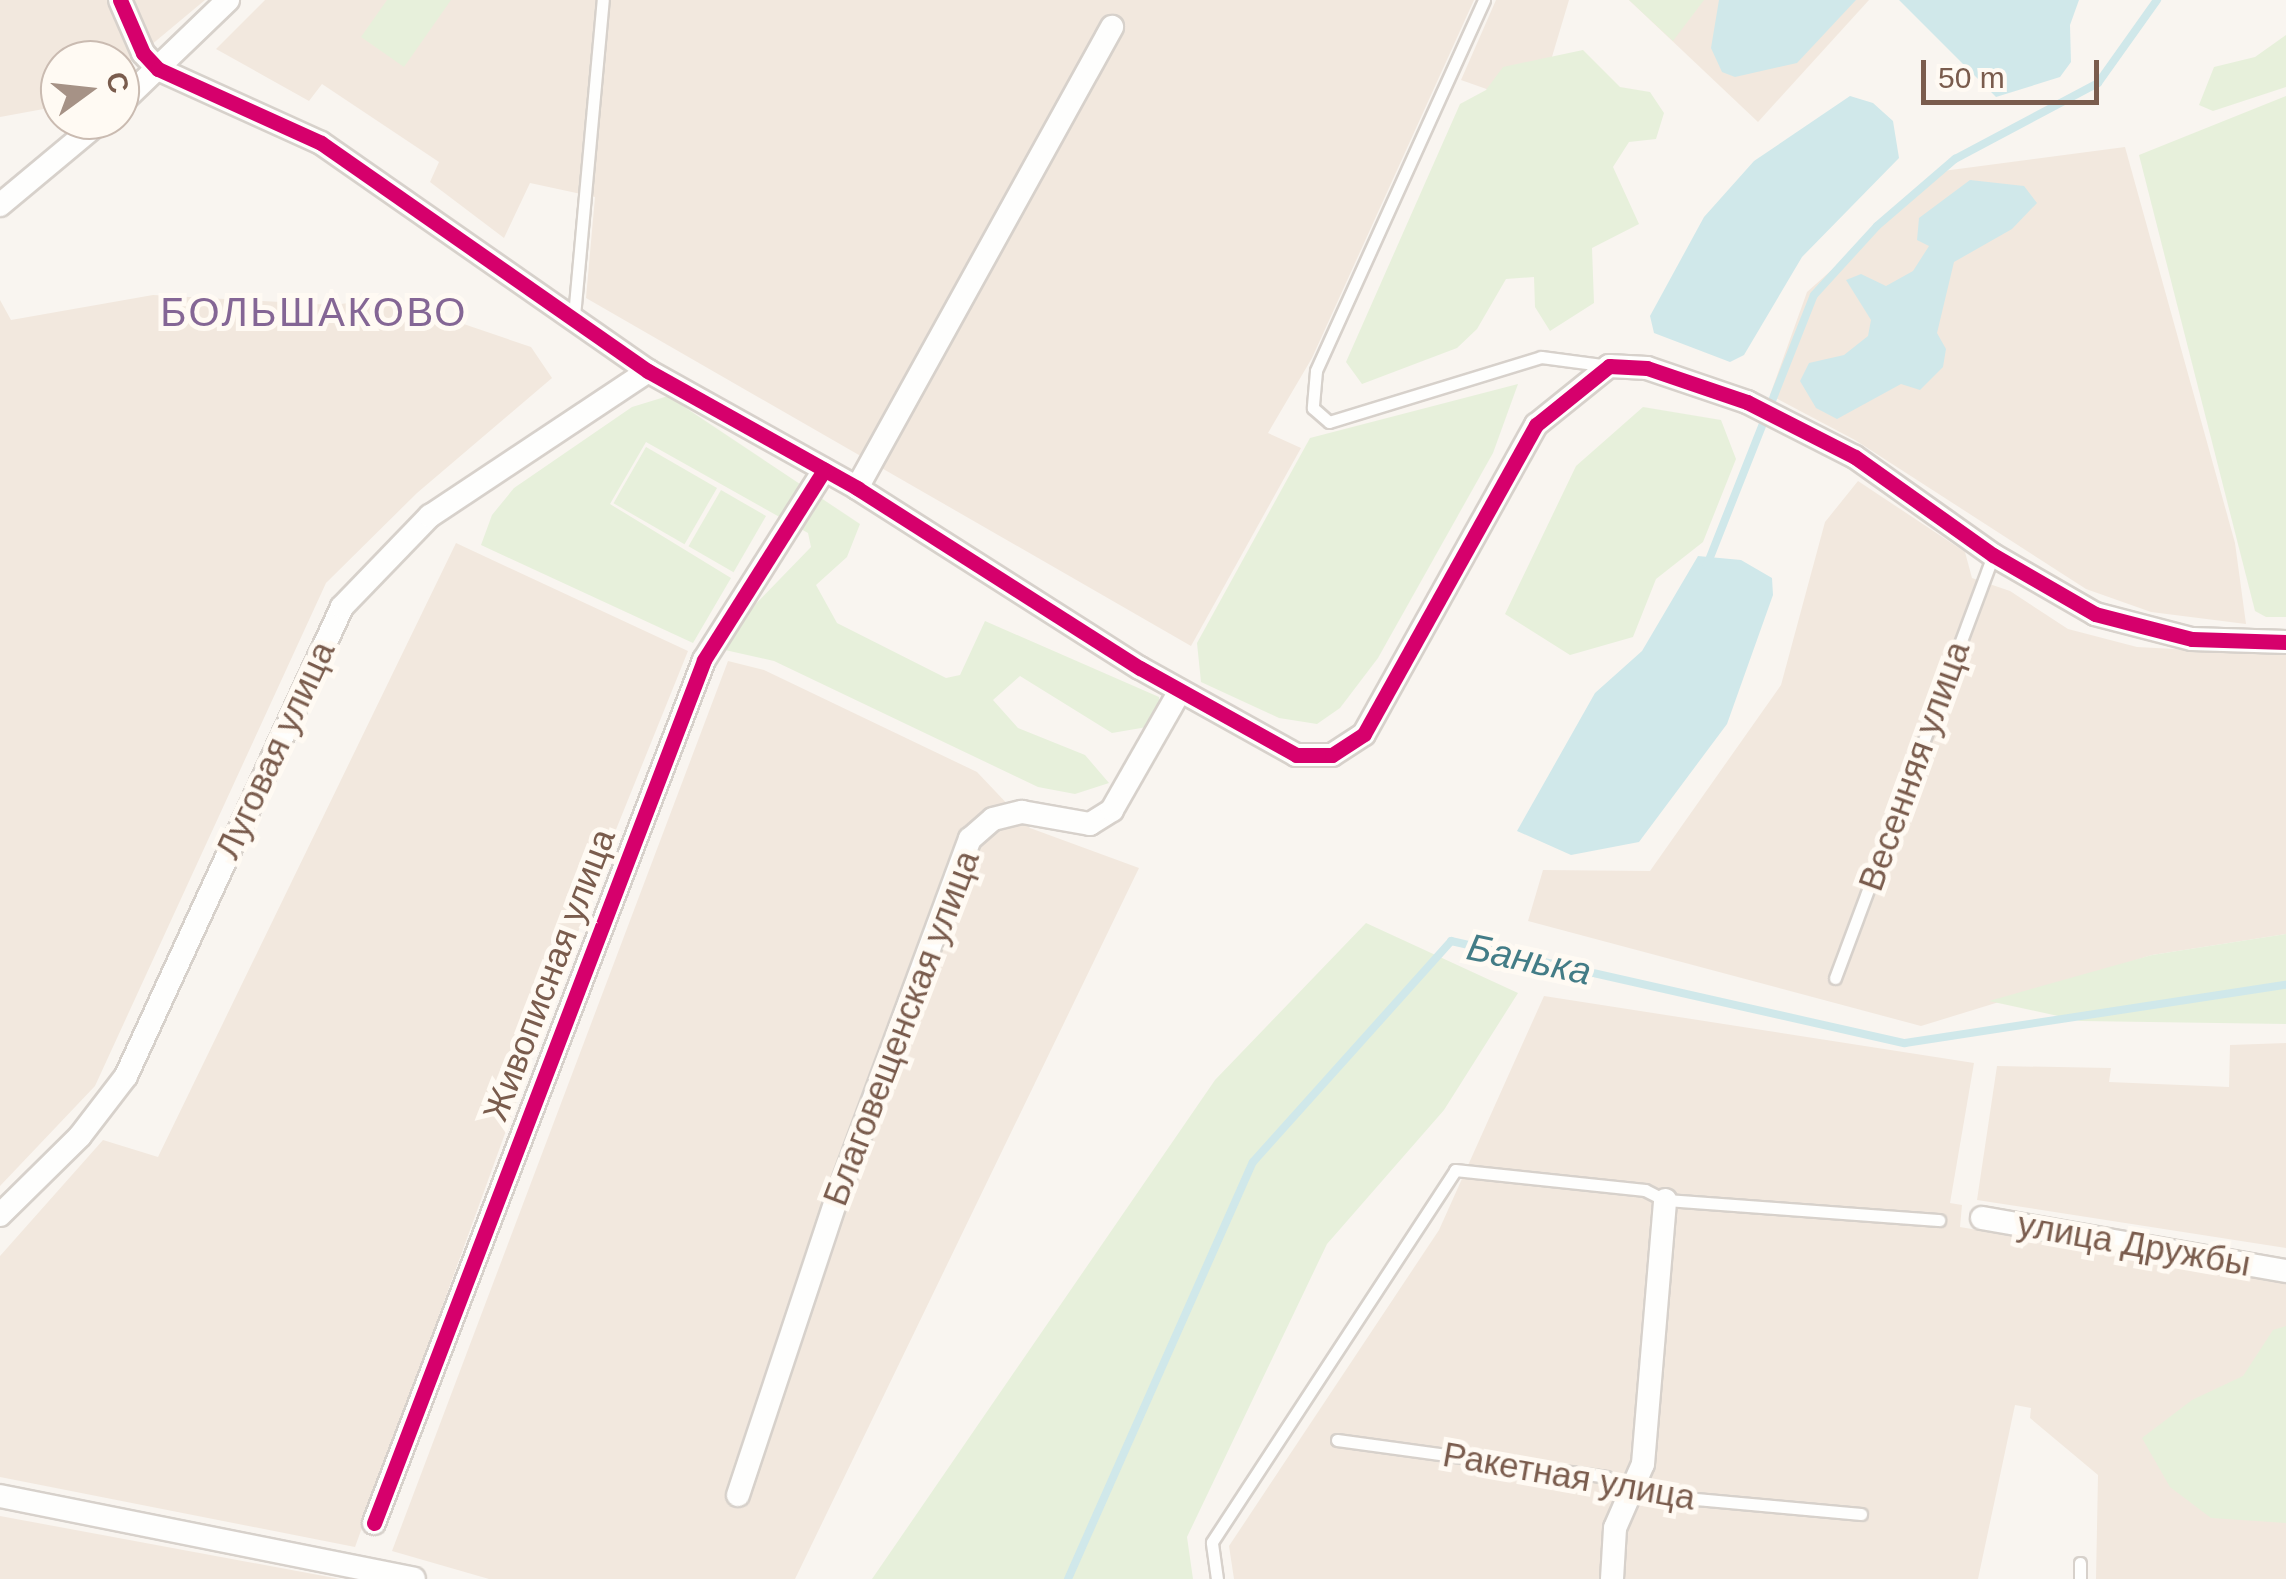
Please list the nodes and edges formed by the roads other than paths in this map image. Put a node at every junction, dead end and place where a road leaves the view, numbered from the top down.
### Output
1 (120, 0) edge
2 (228, 0) edge
3 (603, 0) edge
4 (1484, 0) edge
5 (1112, 27) dead end
6 (158, 68) junction
7 (140, 85) edge
8 (78, 140) edge
9 (0, 205) edge
10 (574, 316) junction
11 (1609, 366) junction
12 (648, 371) junction
13 (824, 470) junction
14 (857, 488) junction
15 (1993, 555) junction
16 (2286, 642) edge
17 (1180, 691) junction
18 (1835, 978) dead end
19 (1665, 1200) junction
20 (0, 1216) edge
21 (1982, 1218) dead end
22 (1939, 1220) dead end
23 (2286, 1270) edge
24 (1337, 1440) dead end
25 (1630, 1493) junction
26 (738, 1495) dead end
27 (0, 1496) edge
28 (1861, 1514) dead end
29 (374, 1524) dead end
30 (2080, 1563) dead end
31 (414, 1579) edge
32 (1217, 1579) edge
33 (1612, 1579) edge
34 (2080, 1579) edge

1 - 6 street
2 - 6 street
3 - 10 lane
4 - 11 lane
5 - 14 street
6 - 7 street
6 - 10 street
8 - 9 street
10 - 12 street
11 - 15 street
11 - 17 street
12 - 13 street
12 - 20 street, Луговая улица
13 - 14 street
13 - 29 street, Живописная улица
14 - 17 street
15 - 16 street
15 - 18 lane, Весенняя улица
17 - 26 street, Благовещенская улица
19 - 22 lane
19 - 25 street
19 - 32 lane
21 - 23 street, улица Дружбы
24 - 25 lane, Ракетная улица
25 - 28 lane, Ракетная улица
25 - 33 street
27 - 31 street
30 - 34 lane

